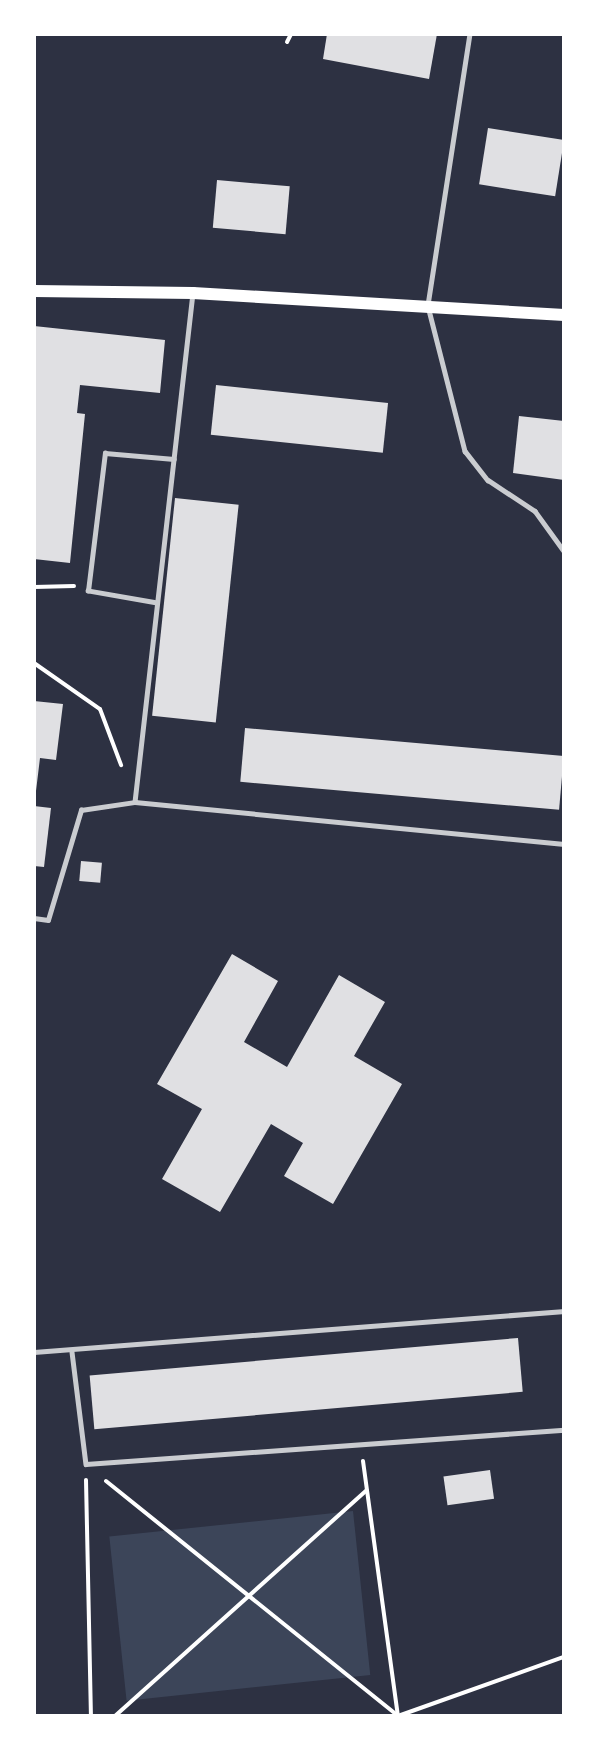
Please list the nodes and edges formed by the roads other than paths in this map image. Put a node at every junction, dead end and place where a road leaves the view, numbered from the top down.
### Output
1 (470, 34) edge
2 (34, 291) edge
3 (193, 293) junction
4 (428, 306) junction
5 (564, 315) edge
6 (174, 459) junction
7 (564, 551) edge
8 (157, 603) junction
9 (135, 802) junction
10 (564, 844) edge
11 (34, 918) edge
12 (564, 1311) edge
13 (34, 1352) edge
14 (72, 1352) junction
15 (564, 1430) edge

1 - 4 lane
2 - 3 main road
3 - 4 main road
3 - 6 lane
4 - 5 main road
4 - 7 lane
6 - 8 lane
6 - 8 lane
8 - 9 lane
9 - 10 lane
9 - 11 lane
12 - 14 lane
13 - 14 lane
14 - 15 lane

